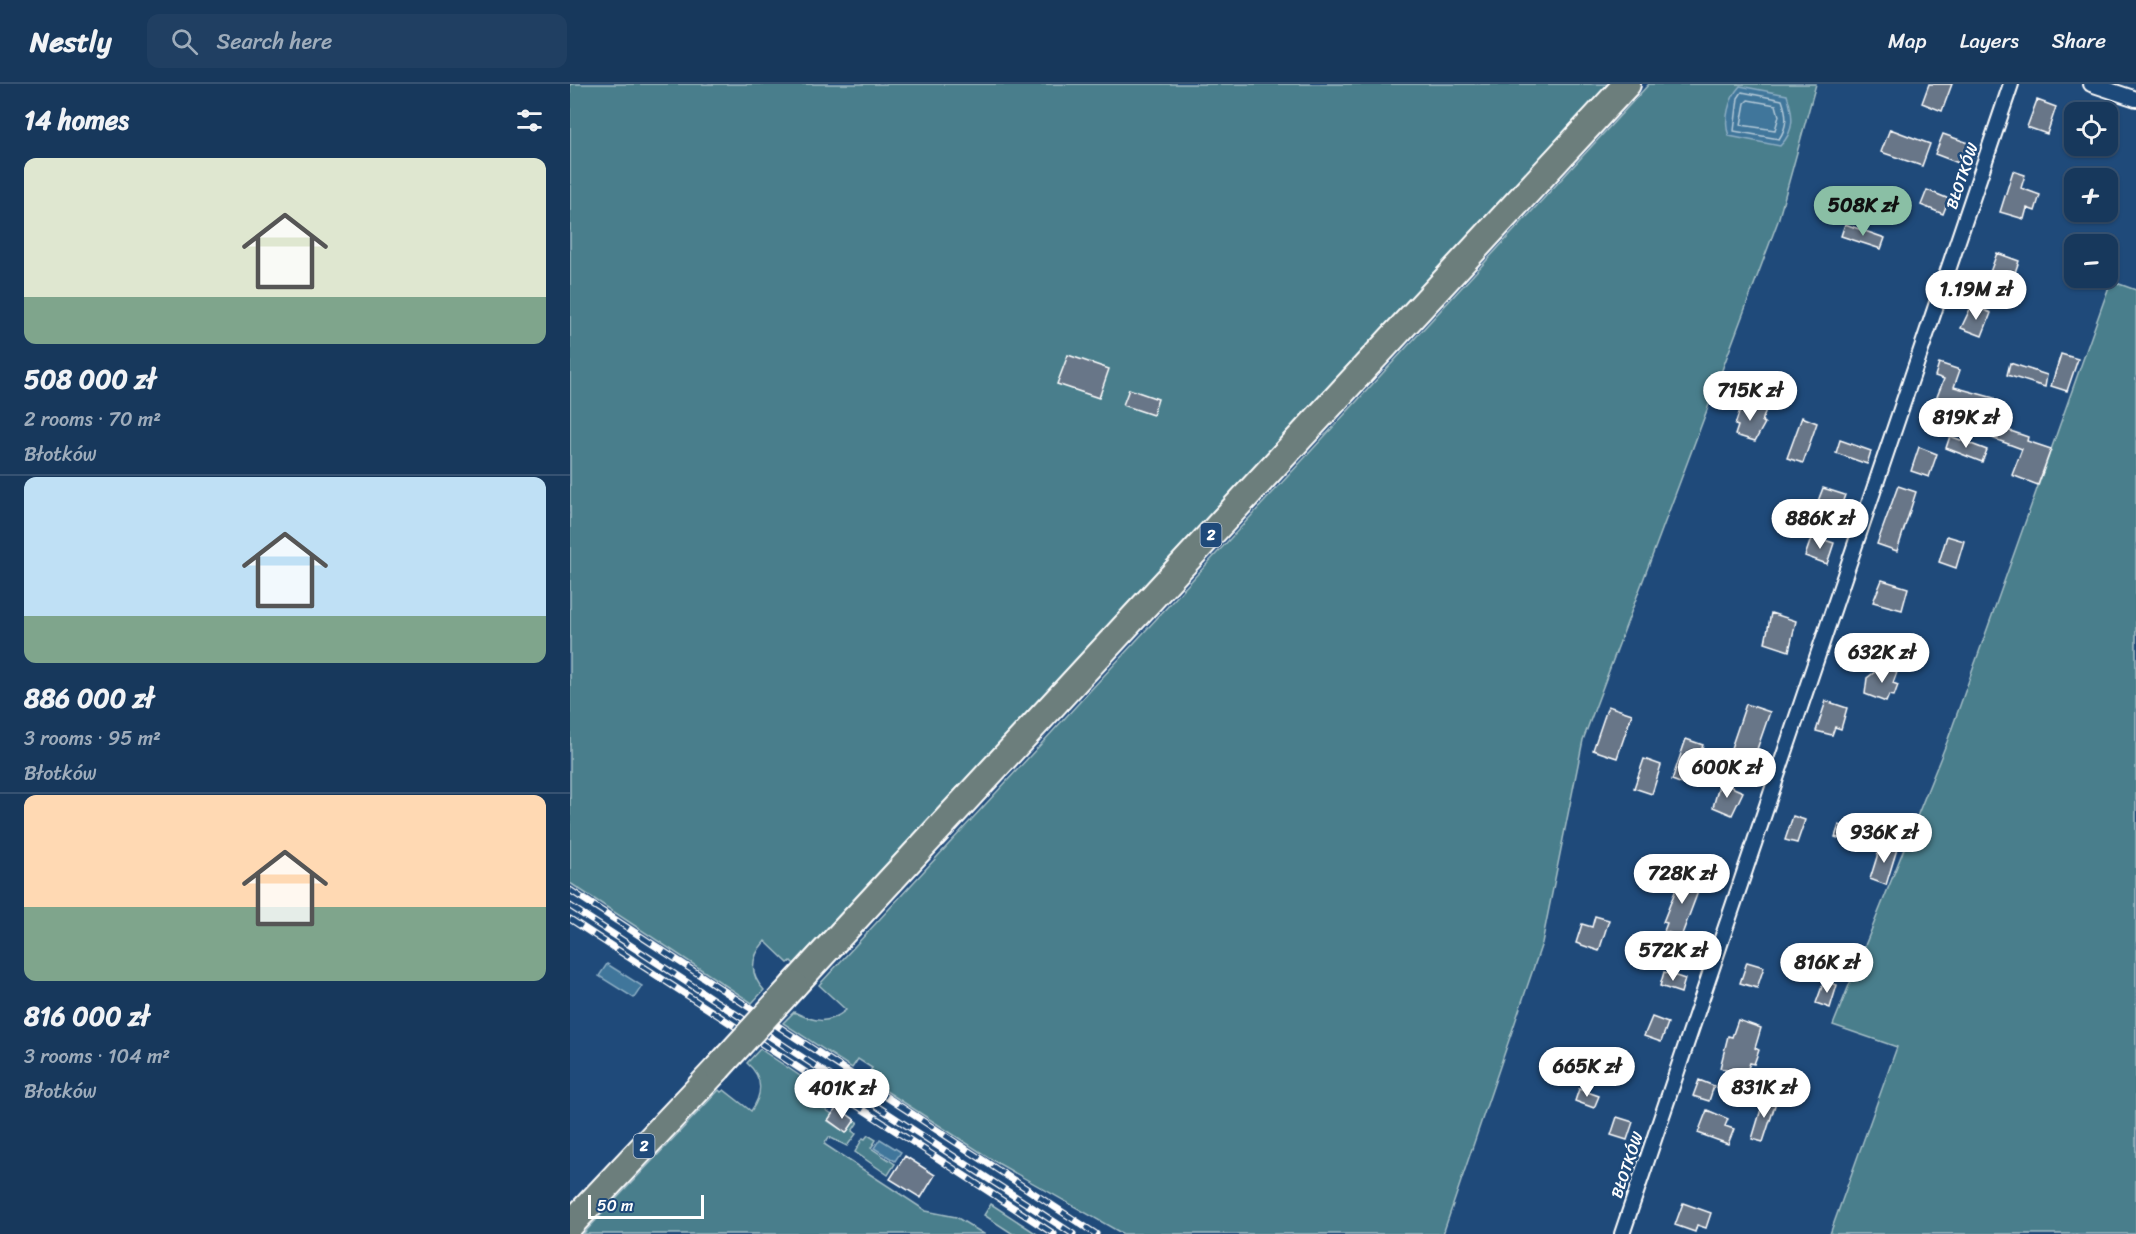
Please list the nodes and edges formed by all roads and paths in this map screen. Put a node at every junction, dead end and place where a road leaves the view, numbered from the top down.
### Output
1 (1628, 84) edge
2 (2011, 84) edge
3 (2091, 84) edge
4 (2136, 99) edge
5 (570, 1225) edge
6 (1622, 1234) edge

1 - 5 highway, 2, bridge
2 - 6 street, BŁOTKÓW
3 - 4 street

